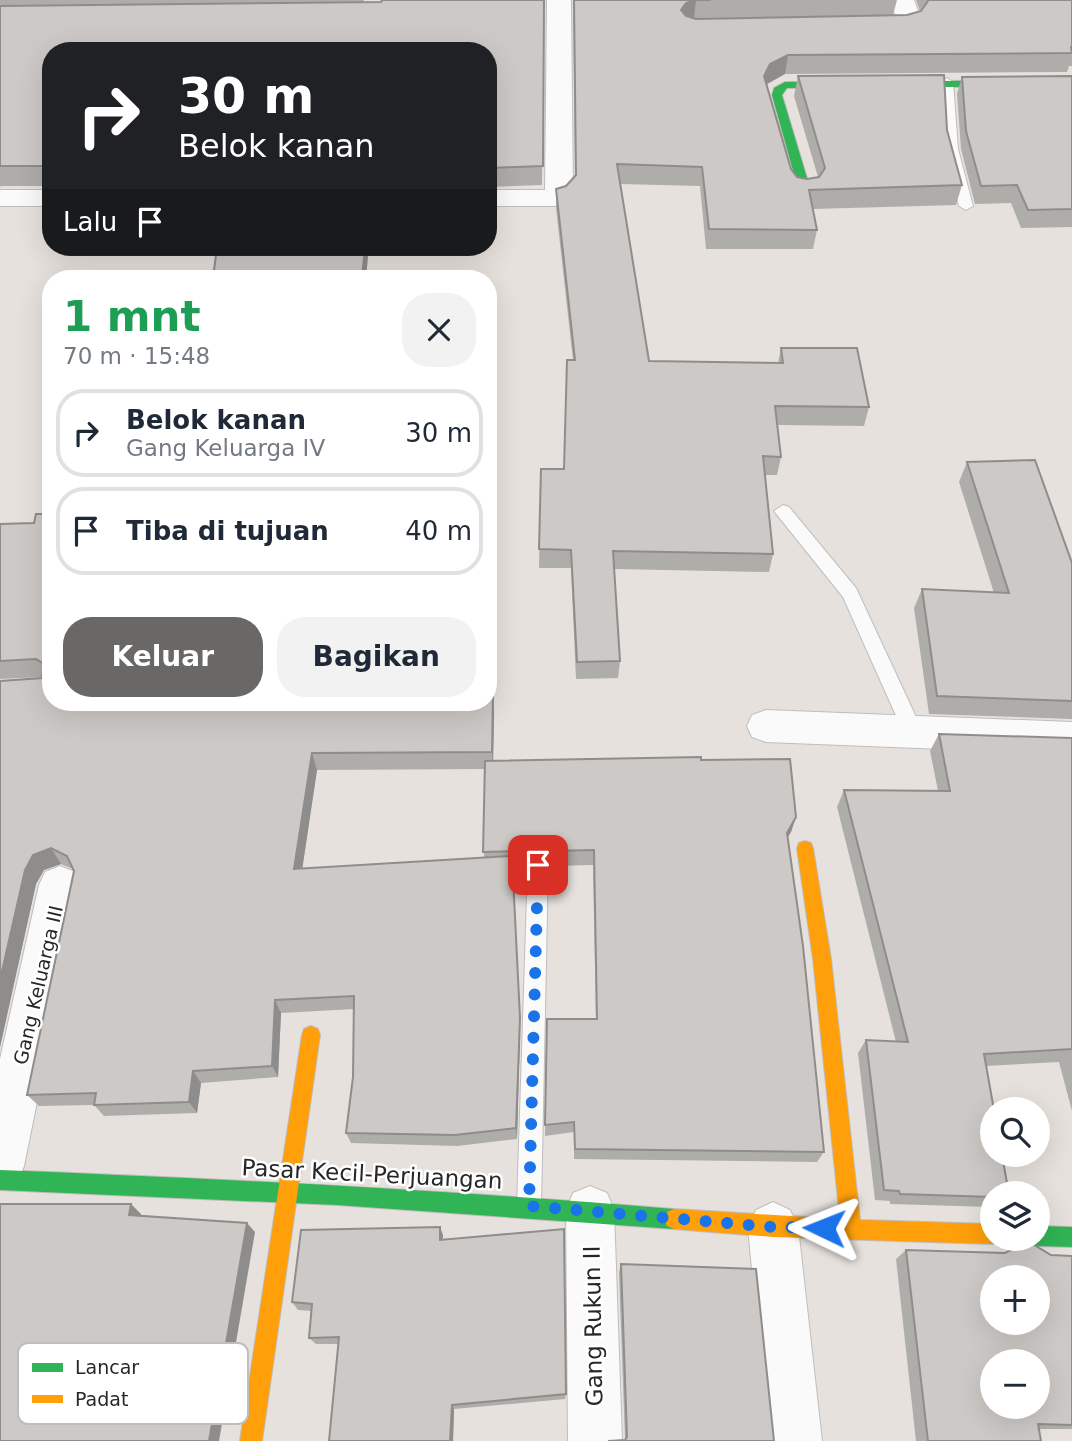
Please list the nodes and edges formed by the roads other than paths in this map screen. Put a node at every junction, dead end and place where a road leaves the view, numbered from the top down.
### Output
1 (559, 0) edge
2 (902, 0) edge
3 (847, 26) edge
4 (947, 82) junction
5 (1072, 83) edge
6 (803, 188) edge
7 (0, 198) edge
8 (42, 198) edge
9 (497, 198) edge
10 (966, 206) dead end
11 (783, 511) dead end
12 (766, 726) dead end
13 (913, 732) junction
14 (1072, 738) edge
15 (805, 848) dead end
16 (538, 865) edge
17 (60, 886) dead end
18 (311, 1035) dead end
19 (0, 1166) edge
20 (0, 1180) edge
21 (289, 1191) junction
22 (529, 1206) junction
23 (590, 1210) junction
24 (773, 1227) junction
25 (852, 1230) junction
26 (980, 1234) edge
27 (1050, 1236) edge
28 (1072, 1237) edge
29 (251, 1441) edge
30 (595, 1441) edge
31 (794, 1441) edge

1 - 9 street
2 - 3 street
4 - 5 street
4 - 6 street
4 - 10 lane
7 - 8 street
11 - 13 lane
12 - 13 street
13 - 14 street
15 - 25 street
16 - 22 lane
17 - 19 street, Gang Keluarga III
18 - 21 street
20 - 21 street, Pasar Kecil-Perjuangan
21 - 22 street, Pasar Kecil-Perjuangan
21 - 29 street
22 - 23 street, Pasar Kecil-Perjuangan
23 - 24 street, Pasar Kecil-Perjuangan
23 - 30 street, Gang Rukun II
24 - 25 street, Pasar Kecil-Perjuangan
24 - 31 street
25 - 26 street, Pasar Kecil-Perjuangan
27 - 28 street

